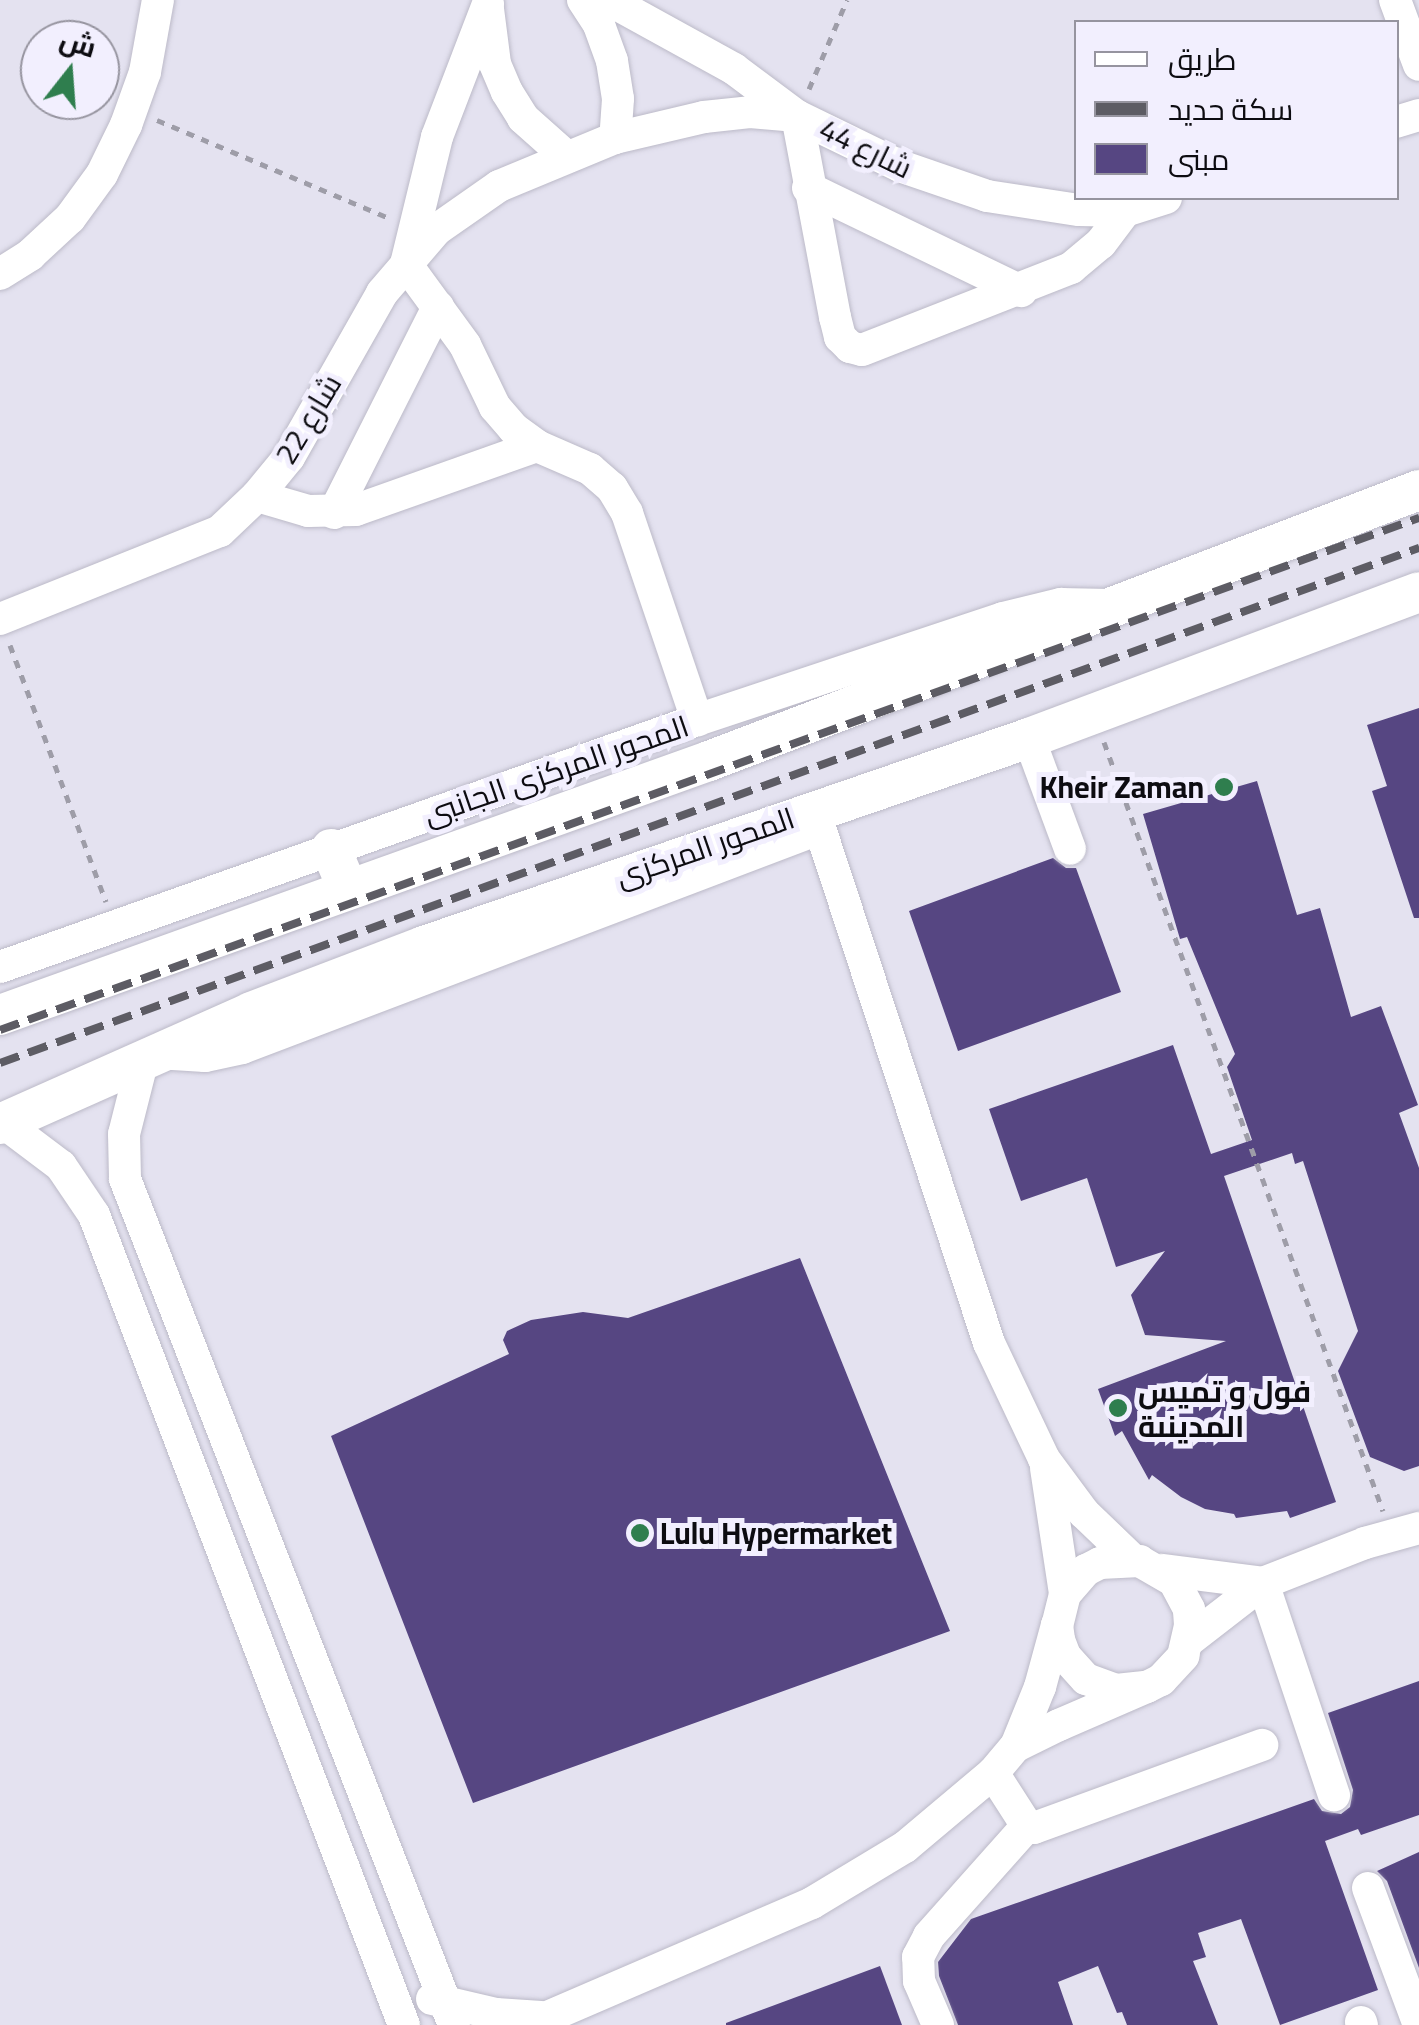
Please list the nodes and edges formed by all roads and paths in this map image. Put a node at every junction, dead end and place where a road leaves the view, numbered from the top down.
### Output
1 (158, 0) edge
2 (582, 0) edge
3 (609, 0) edge
4 (847, 0) edge
5 (1394, 0) edge
6 (488, 2) edge
7 (1419, 65) edge
8 (132, 109) junction
9 (798, 116) junction
10 (615, 138) junction
11 (567, 157) junction
12 (808, 188) junction
13 (1160, 200) edge
14 (1126, 211) junction
15 (414, 228) junction
16 (406, 264) junction
17 (0, 274) edge
18 (1021, 291) junction
19 (438, 307) junction
20 (537, 446) junction
21 (1419, 490) edge
22 (257, 496) junction
23 (334, 513) junction
24 (1419, 592) edge
25 (1118, 606) junction
26 (0, 619) edge
27 (1094, 715) junction
28 (696, 720) junction
29 (1029, 738) junction
30 (817, 820) junction
31 (332, 849) junction
32 (1070, 850) dead end
33 (347, 887) junction
34 (115, 926) junction
35 (0, 967) edge
36 (0, 1015) edge
37 (150, 1056) junction
38 (2, 1124) edge
39 (1044, 1459) junction
40 (1405, 1532) edge
41 (1147, 1565) junction
42 (1263, 1583) junction
43 (1061, 1610) junction
44 (1188, 1641) junction
45 (1147, 1687) junction
46 (1262, 1745) dead end
47 (1016, 1746) junction
48 (993, 1773) junction
49 (1334, 1794) dead end
50 (1027, 1826) junction
51 (1368, 1888) dead end
52 (1415, 2004) edge
53 (450, 2013) edge
54 (535, 2021) edge
55 (403, 2022) edge
56 (938, 2025) edge

1 - 8 street
2 - 10 street
3 - 9 street
4 - 9 path
5 - 7 street
6 - 11 street
6 - 15 street
8 - 15 path
8 - 17 street
9 - 10 street, شارع 44
9 - 12 street
9 - 14 street, شارع 44
10 - 11 street, شارع 44
11 - 16 street, شارع 22
12 - 18 street
12 - 18 street
13 - 14 street, شارع 44
14 - 18 street
15 - 16 street
16 - 19 street
16 - 22 street, شارع 22
19 - 20 street
19 - 23 street
20 - 23 street
20 - 28 street
21 - 25 main road
22 - 23 street
22 - 26 street, شارع 22
24 - 27 main road, المحور المركزى
25 - 28 street, المحور المركزى الجانبى
25 - 33 main road
26 - 34 path
27 - 29 main road, المحور المركزى
27 - 40 path
28 - 31 street, المحور المركزى الجانبى
29 - 30 main road, المحور المركزى
29 - 32 street
30 - 37 main road, المحور المركزى
30 - 39 street
31 - 33 main road
31 - 34 street, المحور المركزى الجانبى
33 - 36 main road
34 - 35 street, المحور المركزى الجانبى
37 - 38 main road, المحور المركزى
37 - 53 street
38 - 55 street
39 - 41 street
39 - 43 street
40 - 42 street
41 - 42 street
41 - 43 street
41 - 44 street
42 - 44 street
42 - 49 street
43 - 45 street
43 - 47 street
44 - 45 street
45 - 47 street
46 - 50 street
47 - 48 street
48 - 50 street
48 - 54 street
50 - 56 street
51 - 52 street
53 - 54 street
53 - 55 street

